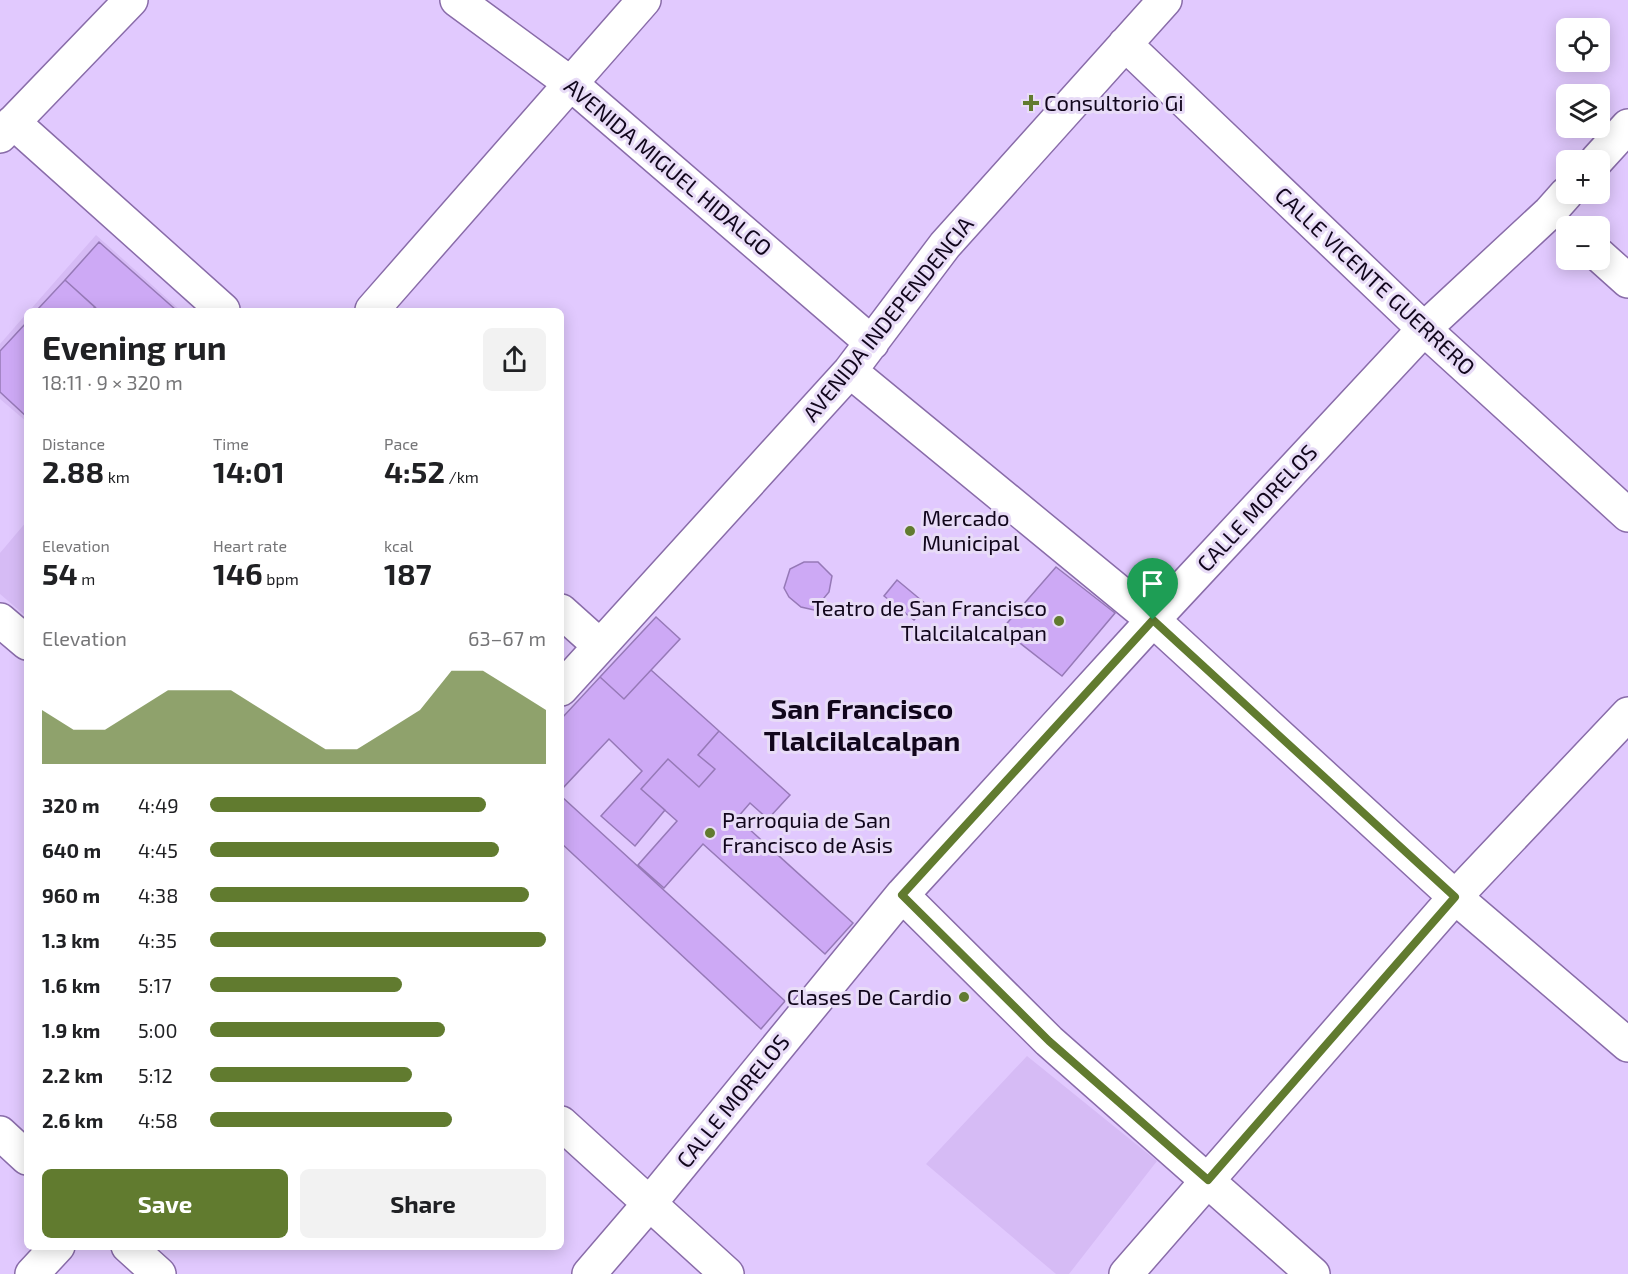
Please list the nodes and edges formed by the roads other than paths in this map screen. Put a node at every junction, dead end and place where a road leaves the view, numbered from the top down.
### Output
1 (131, 0) edge
2 (457, 0) edge
3 (644, 0) edge
4 (1165, 0) edge
5 (1125, 44) junction
6 (570, 83) junction
7 (1628, 126) edge
8 (7, 129) edge
9 (1605, 150) edge
10 (1561, 211) edge
11 (1610, 265) edge
12 (1628, 281) edge
13 (221, 308) edge
14 (374, 308) edge
15 (1424, 329) junction
16 (872, 343) junction
17 (850, 371) junction
18 (1628, 515) edge
19 (564, 614) edge
20 (0, 620) edge
21 (1153, 620) junction
22 (24, 640) edge
23 (600, 646) junction
24 (564, 687) edge
25 (1628, 714) edge
26 (902, 895) junction
27 (1455, 897) junction
28 (1628, 1045) edge
29 (564, 1126) edge
30 (0, 1133) edge
31 (24, 1155) edge
32 (1208, 1180) junction
33 (649, 1204) junction
34 (54, 1250) edge
35 (132, 1250) edge
36 (32, 1274) edge
37 (159, 1274) edge
38 (589, 1274) edge
39 (727, 1274) edge
40 (1126, 1274) edge
41 (1313, 1274) edge

1 - 8 street
2 - 6 street, AVENIDA MIGUEL HIDALGO
3 - 6 street
4 - 5 street, AVENIDA INDEPENDENCIA
5 - 15 street, CALLE VICENTE GUERRERO
5 - 16 street, AVENIDA INDEPENDENCIA
6 - 14 street
6 - 16 street, AVENIDA MIGUEL HIDALGO
7 - 9 street
8 - 13 street
10 - 15 street, CALLE MORELOS
11 - 12 street
15 - 18 street, CALLE VICENTE GUERRERO
15 - 21 street, CALLE MORELOS
16 - 17 street, AVENIDA INDEPENDENCIA
17 - 21 street
17 - 23 street, AVENIDA INDEPENDENCIA
19 - 23 street
20 - 22 street
21 - 26 street, CALLE MORELOS
21 - 27 street
23 - 24 street, AVENIDA INDEPENDENCIA
25 - 27 street
26 - 32 street
26 - 33 street, CALLE MORELOS
27 - 28 street
27 - 32 street
29 - 33 street
30 - 31 street
32 - 40 street
32 - 41 street
33 - 38 street, CALLE MORELOS
33 - 39 street
34 - 36 street
35 - 37 street

